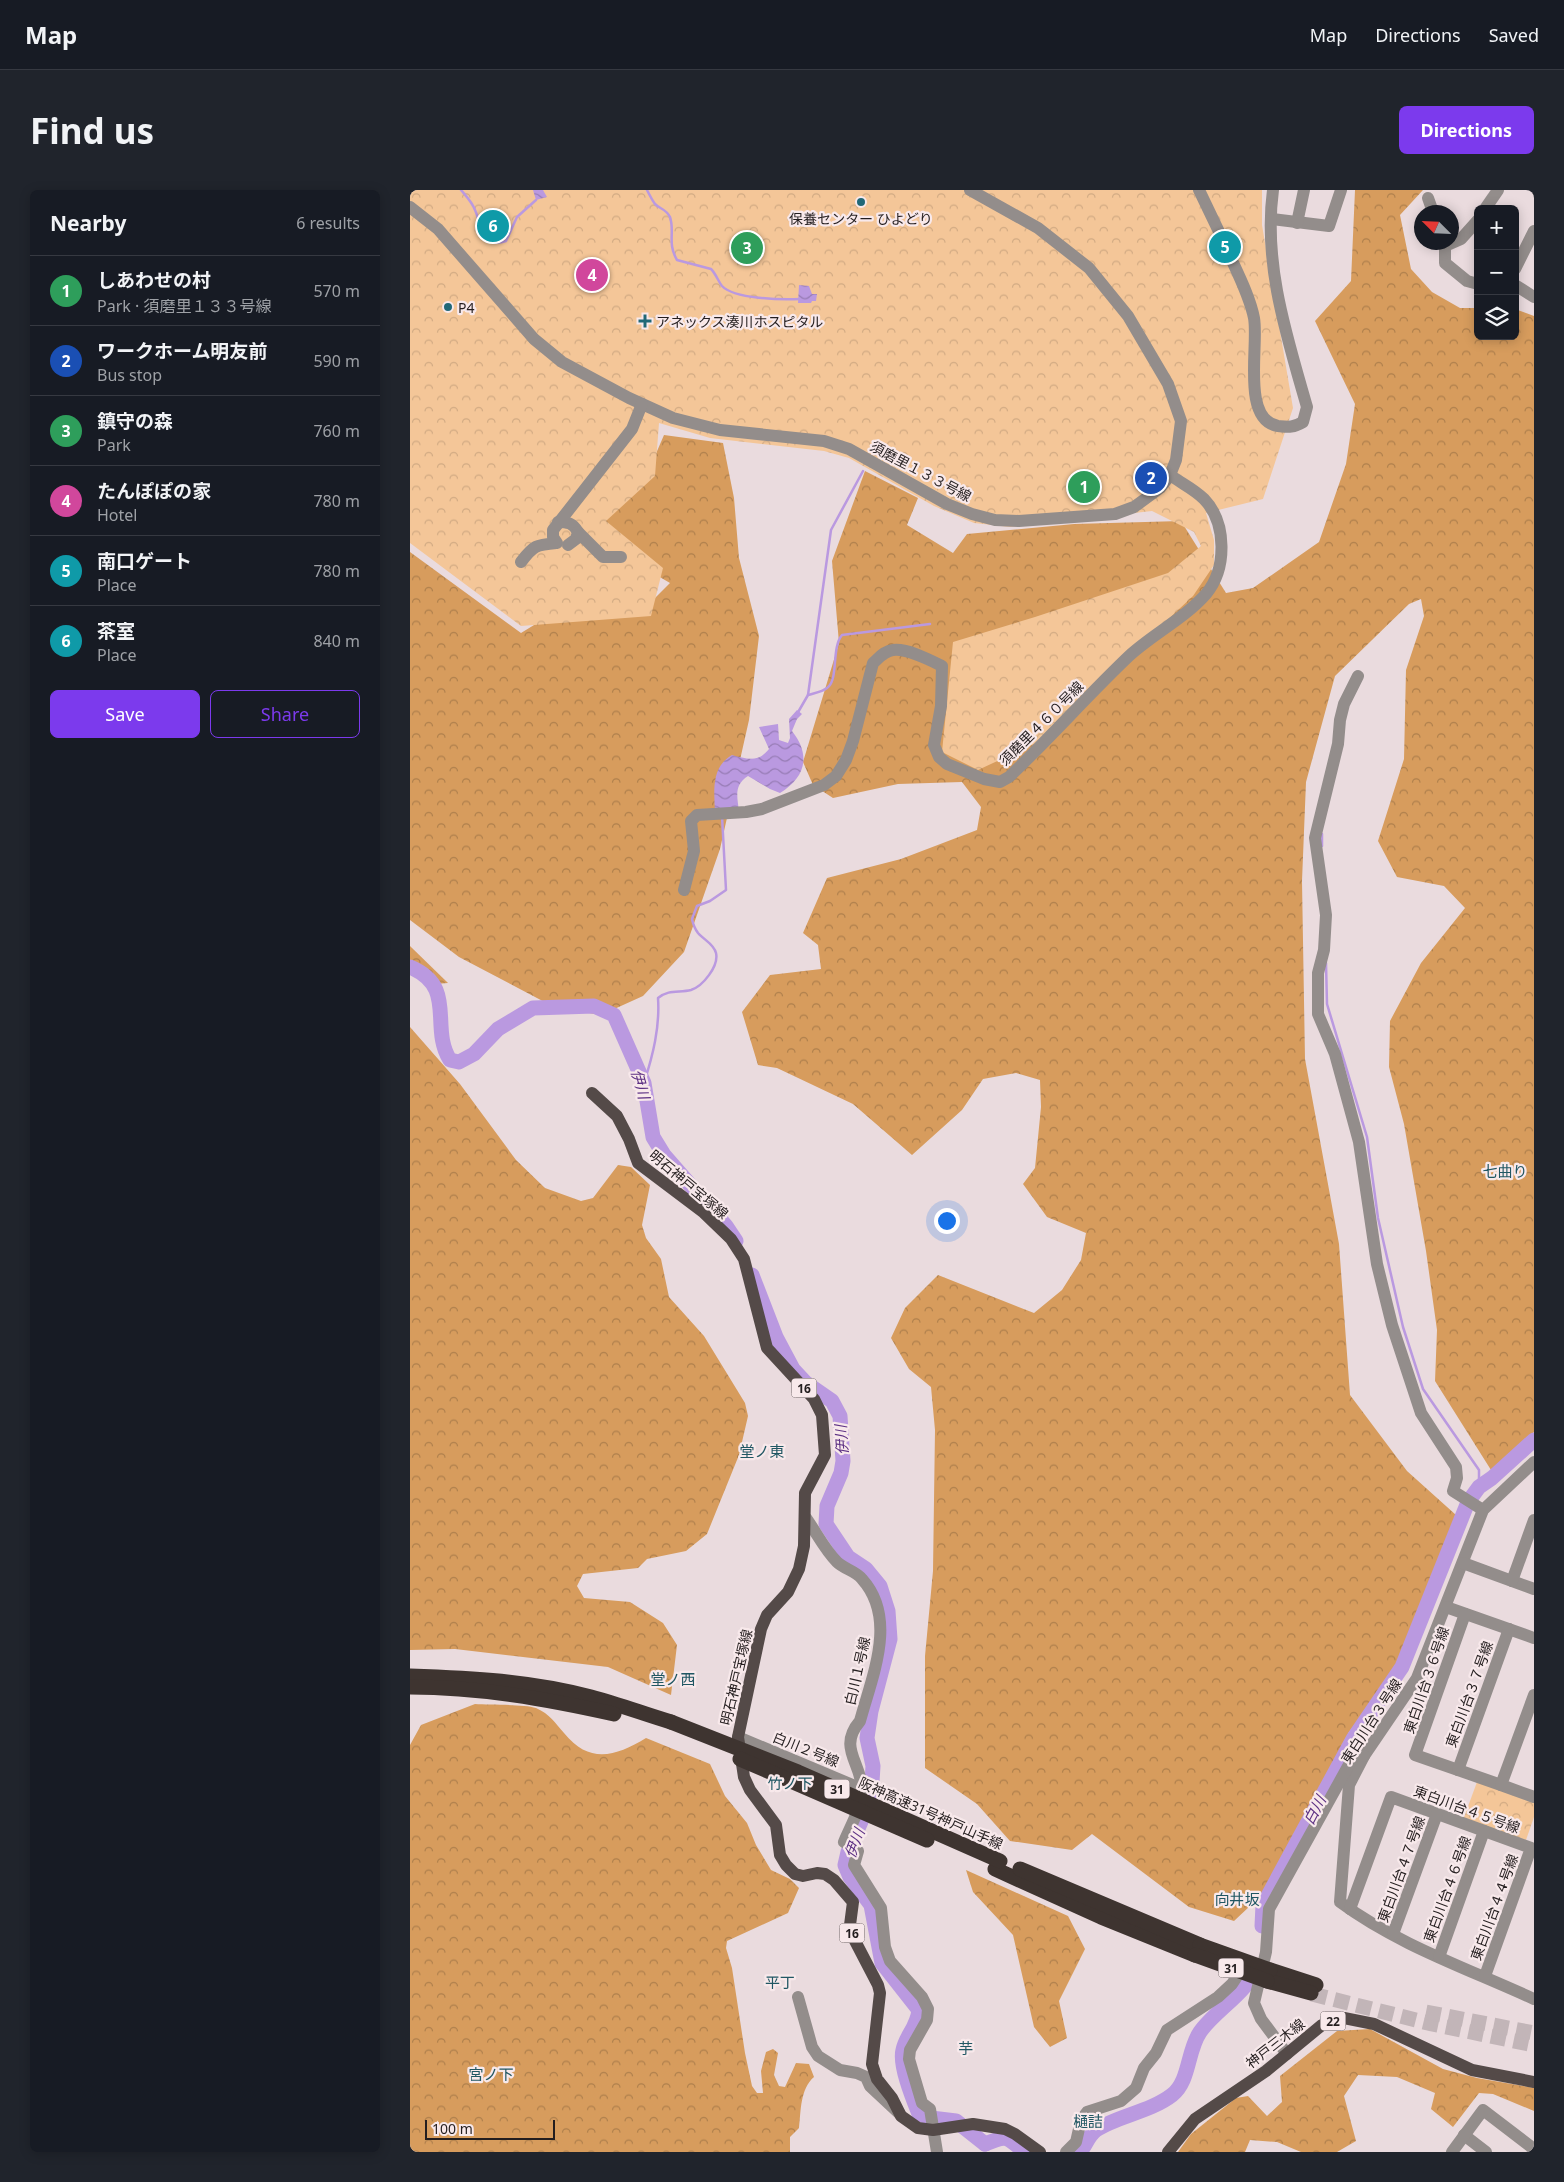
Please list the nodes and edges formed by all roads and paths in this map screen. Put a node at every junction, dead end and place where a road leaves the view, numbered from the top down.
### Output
1 (970, 190) edge
2 (1199, 190) edge
3 (1273, 190) edge
4 (1304, 190) edge
5 (1341, 190) edge
6 (1498, 190) edge
7 (1428, 198) dead end
8 (1430, 205) edge
9 (1488, 205) edge
10 (410, 207) edge
11 (1272, 219) junction
12 (1297, 223) junction
13 (1474, 224) edge
14 (1534, 231) edge
15 (1222, 238) dead end
16 (1459, 240) edge
17 (1445, 250) edge
18 (1230, 254) dead end
19 (1519, 262) edge
20 (1474, 283) edge
21 (1519, 288) edge
22 (1534, 297) edge
23 (642, 404) junction
24 (1170, 475) junction
25 (558, 522) junction
26 (578, 532) junction
27 (561, 545) junction
28 (621, 557) dead end
29 (521, 562) dead end
30 (1358, 676) dead end
31 (684, 890) dead end
32 (592, 1093) dead end
33 (1534, 1464) edge
34 (1483, 1510) junction
35 (806, 1518) junction
36 (1534, 1520) edge
37 (1463, 1563) junction
38 (1512, 1581) junction
39 (1534, 1589) edge
40 (1446, 1607) junction
41 (1465, 1614) junction
42 (1509, 1629) junction
43 (1534, 1638) edge
44 (410, 1676) edge
45 (410, 1687) edge
46 (1534, 1695) edge
47 (670, 1726) junction
48 (738, 1738) junction
49 (1364, 1756) junction
50 (1458, 1770) junction
51 (1501, 1785) junction
52 (862, 1789) junction
53 (1534, 1797) edge
54 (1437, 1814) junction
55 (1484, 1831) junction
56 (1533, 1846) edge
57 (1350, 1909) junction
58 (1393, 1934) junction
59 (1439, 1957) junction
60 (1266, 1972) junction
61 (1485, 1976) junction
62 (1314, 1989) tunnel mouth
63 (1533, 1994) edge
64 (798, 1997) dead end
65 (1287, 2054) junction
66 (1534, 2082) edge
67 (901, 2116) junction
68 (932, 2130) junction
69 (1464, 2135) junction
70 (1534, 2149) edge
71 (937, 2152) edge
72 (1040, 2152) edge
73 (1066, 2152) edge
74 (1168, 2152) edge
75 (1452, 2152) edge
76 (1486, 2152) edge

1 - 24 street, 須磨里１３３号線
2 - 15 street
3 - 11 street
4 - 12 street
5 - 12 street
6 - 9 street
7 - 8 street
10 - 23 street, 須磨里１３３号線
11 - 12 street
11 - 18 street
13 - 16 street
14 - 19 street
17 - 20 street
21 - 22 street
23 - 24 street, 須磨里１３３号線
23 - 25 street
24 - 31 street, 須磨里４６０号線
25 - 26 street
25 - 27 street
26 - 27 street
26 - 28 street
27 - 29 street
30 - 34 street
32 - 35 main road, 明石神戸宝塚線 / 16
33 - 34 street, 東白川台３号線
34 - 37 street, 東白川台３号線
35 - 48 main road, 明石神戸宝塚線 / 16
35 - 52 street, 白川１号線
36 - 38 street
37 - 38 street
37 - 40 street, 東白川台３号線
38 - 39 street
40 - 41 street
40 - 49 street, 東白川台３号線
41 - 42 street
41 - 50 street, 東白川台３６号線
42 - 43 street
42 - 50 street, 東白川台３７号線
44 - 47 highway, 阪神高速31号神戸山手線 / 31
45 - 47 highway, 阪神高速31号神戸山手線 / 31
46 - 51 street
47 - 60 highway, 阪神高速31号神戸山手線 / 31, bridge
48 - 52 street, 白川２号線
48 - 67 main road, 明石神戸宝塚線 / 16
49 - 57 street, 東白川台３号線
49 - 60 street
50 - 51 street, 東白川台３６号線
51 - 53 street, 東白川台３６号線
52 - 68 street
54 - 55 street, 東白川台４５号線
54 - 57 street, 東白川台４５号線
54 - 58 street, 東白川台４７号線
55 - 56 street, 東白川台４５号線
55 - 59 street, 東白川台４６号線
56 - 61 street, 東白川台４４号線
57 - 58 street
58 - 59 street
59 - 61 street
60 - 62 highway, 阪神高速31号神戸山手線 / 31
60 - 65 street
60 - 73 street, bridge
61 - 63 street
64 - 67 street
65 - 66 main road, 神戸三木線 / 22
65 - 74 main road, 神戸三木線 / 22
67 - 68 main road
68 - 71 street
68 - 72 main road
69 - 70 street
69 - 75 street
69 - 76 street

